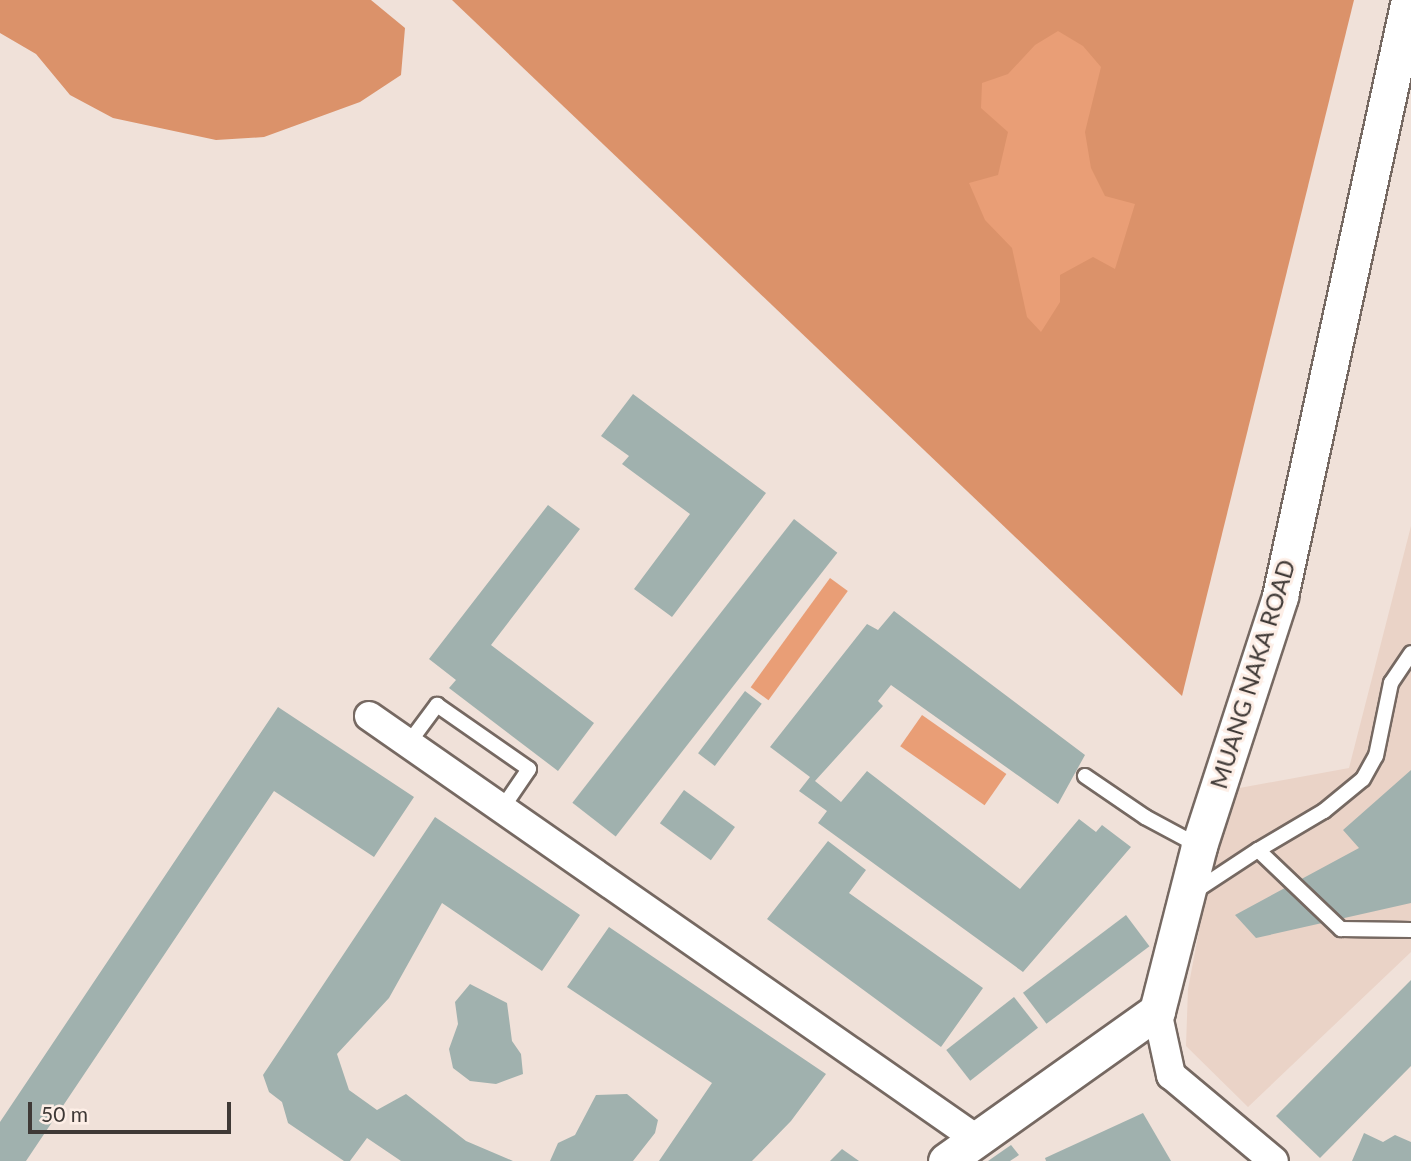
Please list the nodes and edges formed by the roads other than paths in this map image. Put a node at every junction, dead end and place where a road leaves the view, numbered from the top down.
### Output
1 (1409, 0) edge
2 (1411, 653) edge
3 (369, 716) dead end
4 (408, 744) junction
5 (1086, 776) dead end
6 (501, 810) junction
7 (1199, 845) junction
8 (1258, 850) junction
9 (1187, 898) junction
10 (1411, 930) edge
11 (1157, 1011) junction
12 (975, 1138) junction
13 (946, 1161) edge
14 (1274, 1161) edge

1 - 7 street, MUANG NAKA ROAD
2 - 8 lane
3 - 4 street
4 - 6 street
4 - 6 lane
5 - 7 lane
6 - 12 street
7 - 9 street, MUANG NAKA ROAD
8 - 9 lane
8 - 10 lane
9 - 11 street, MUANG NAKA ROAD
11 - 12 street
11 - 14 street
12 - 13 street

